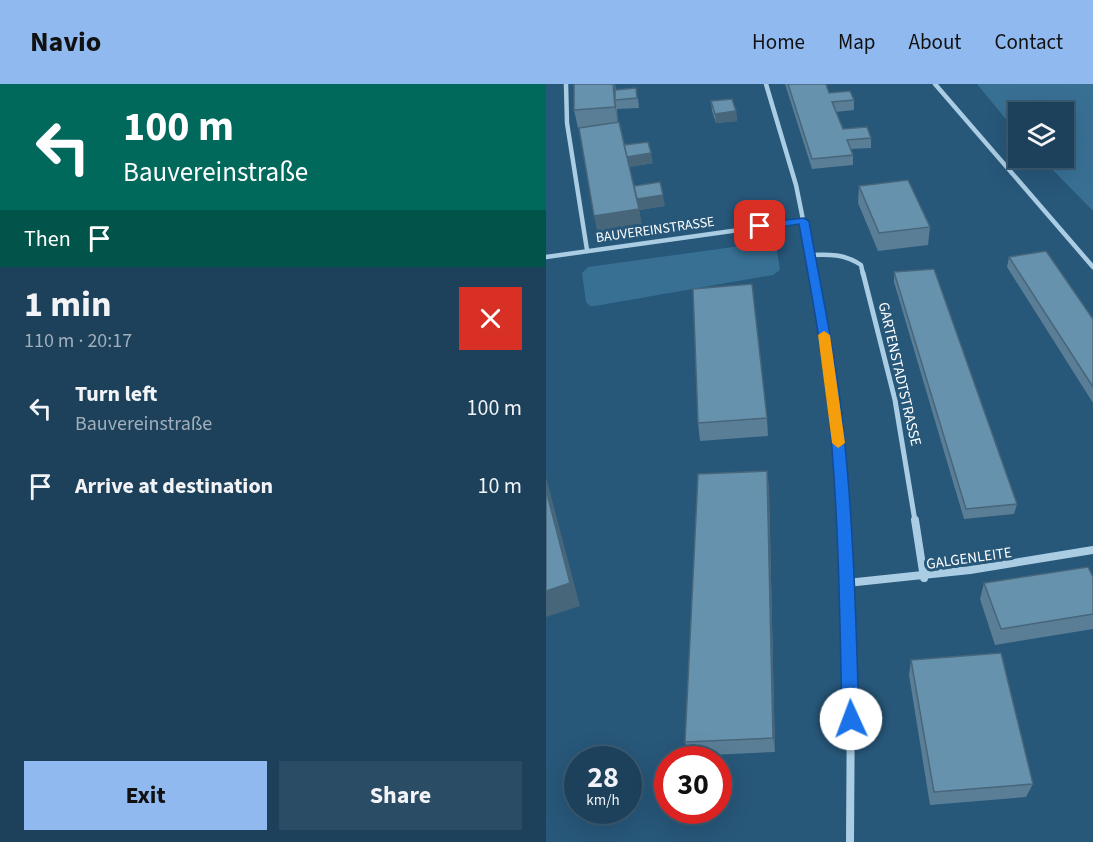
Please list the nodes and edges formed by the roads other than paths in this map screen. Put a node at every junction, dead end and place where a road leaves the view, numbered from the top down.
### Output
1 (566, 84) edge
2 (766, 84) edge
3 (935, 84) edge
4 (804, 221) junction
5 (587, 250) junction
6 (810, 255) junction
7 (546, 257) edge
8 (1093, 267) edge
9 (1093, 550) edge
10 (924, 578) junction
11 (847, 583) junction
12 (850, 842) edge

1 - 5 street
2 - 4 street
3 - 8 street
4 - 5 street, BAUVEREINSTRASSE
4 - 6 street
5 - 7 street, BAUVEREINSTRASSE
6 - 10 street, GARTENSTADTSTRASSE
6 - 11 street
9 - 10 street, GALGENLEITE
10 - 11 street, GALGENLEITE
11 - 12 street

